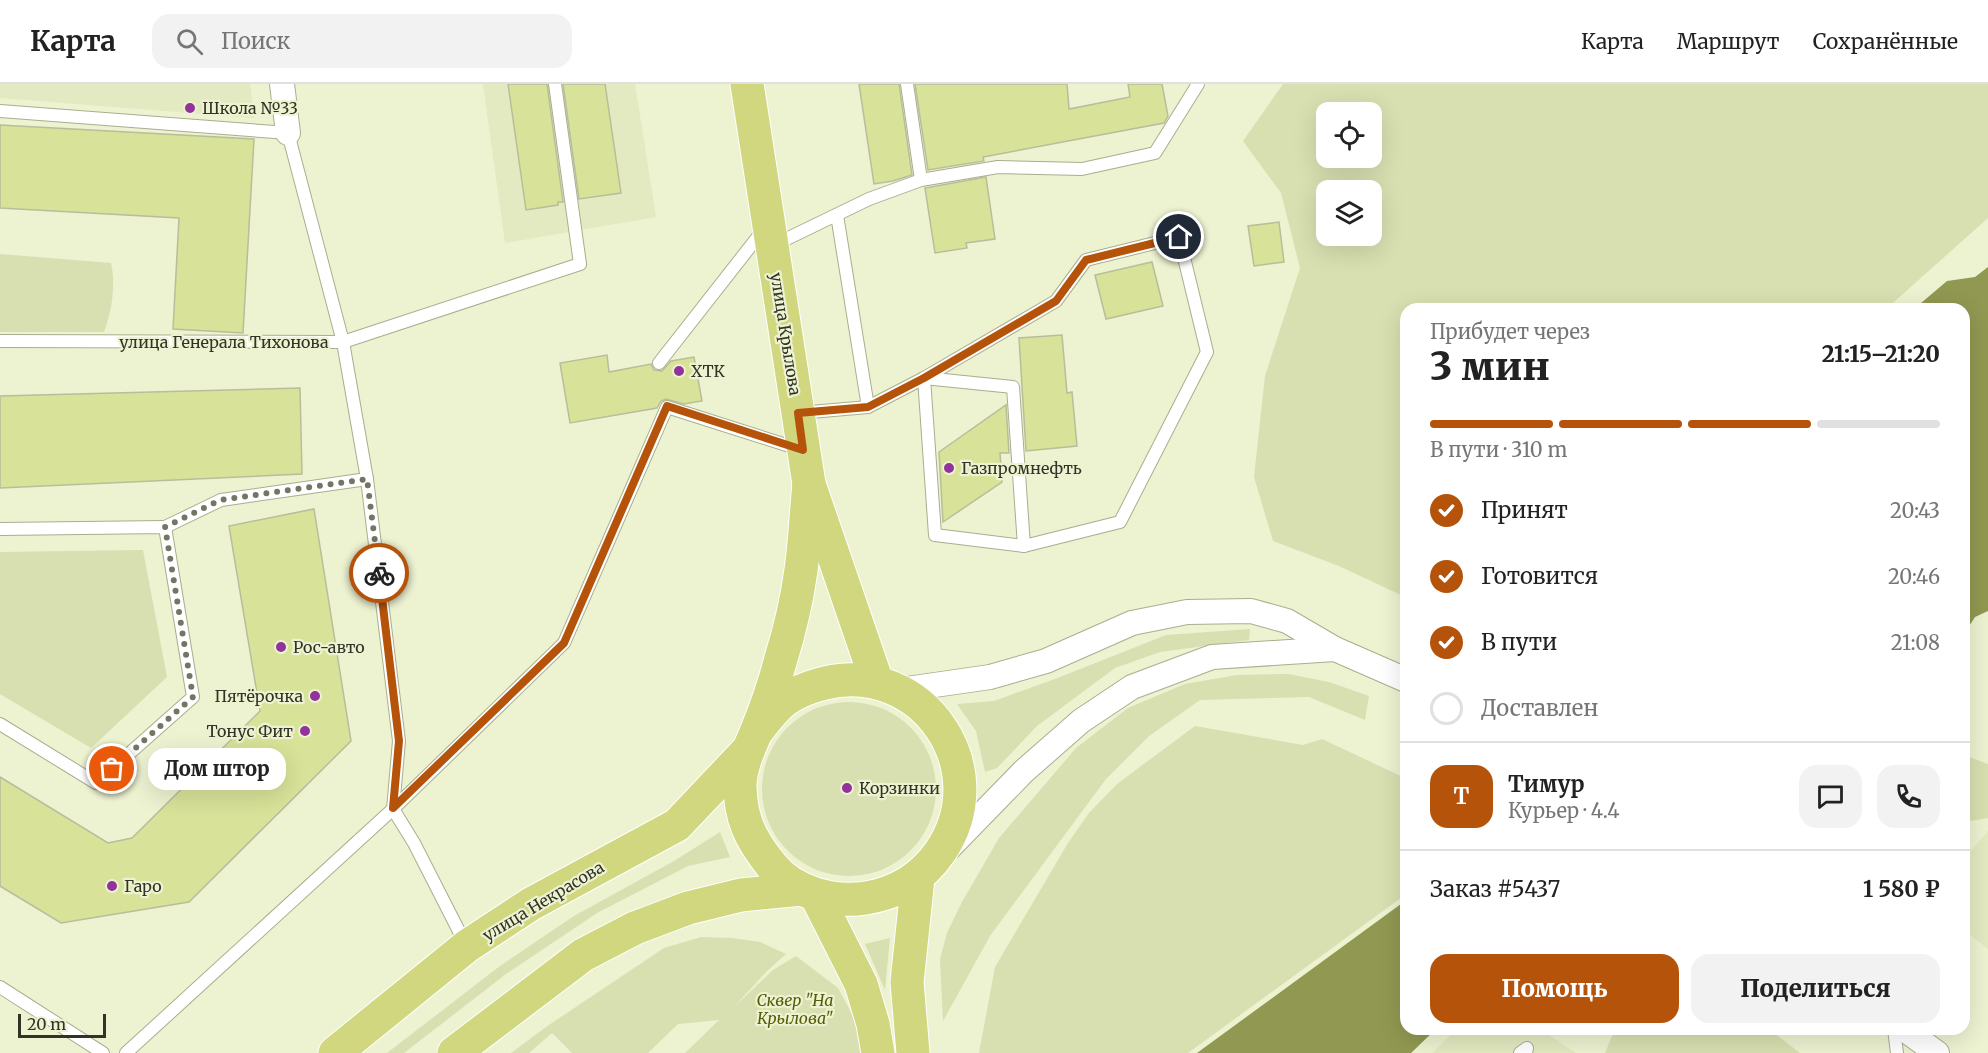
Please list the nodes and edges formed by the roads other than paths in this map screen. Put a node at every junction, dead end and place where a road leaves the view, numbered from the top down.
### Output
1 (282, 84) edge
2 (555, 84) edge
3 (747, 84) edge
4 (907, 84) edge
5 (1198, 84) edge
6 (1190, 90) edge
7 (0, 111) edge
8 (288, 133) junction
9 (921, 180) junction
10 (837, 215) junction
11 (770, 234) junction
12 (0, 341) edge
13 (343, 342) junction
14 (659, 363) dead end
15 (924, 378) junction
16 (868, 407) junction
17 (798, 413) junction
18 (803, 450) junction
19 (367, 479) junction
20 (809, 484) junction
21 (165, 527) junction
22 (0, 529) edge
23 (1024, 546) junction
24 (1335, 649) junction
25 (1400, 677) edge
26 (888, 686) junction
27 (0, 724) edge
28 (752, 740) junction
29 (393, 808) junction
30 (925, 871) junction
31 (809, 892) junction
32 (467, 946) junction
33 (0, 987) edge
34 (1895, 1035) edge
35 (1912, 1035) edge
36 (104, 1053) edge
37 (126, 1053) edge
38 (335, 1053) edge
39 (454, 1053) edge
40 (878, 1053) edge
41 (913, 1053) edge
42 (1520, 1053) edge
43 (1526, 1053) edge
44 (1897, 1053) edge
45 (1937, 1053) edge

1 - 8 street
2 - 13 lane, улица Генерала Тихонова
3 - 11 main road, улица Крылова
4 - 9 lane
5 - 6 lane
6 - 9 lane
7 - 8 lane
8 - 13 lane
9 - 10 lane
10 - 11 lane
10 - 16 lane
11 - 14 lane
11 - 17 main road, улица Крылова
12 - 13 lane, улица Генерала Тихонова
13 - 19 lane
15 - 16 lane
15 - 23 lane
15 - 23 lane
15 - 23 lane
16 - 17 lane
17 - 18 main road, улица Крылова
18 - 20 main road, улица Крылова
18 - 29 lane
19 - 21 lane
19 - 29 lane
20 - 26 main road, улица Крылова
20 - 28 main road
21 - 22 lane
21 - 27 lane
24 - 25 street
24 - 26 street
24 - 30 street
26 - 28 main road
26 - 30 main road
28 - 31 main road
28 - 32 main road, улица Некрасова
29 - 32 lane
29 - 37 lane
30 - 31 main road
30 - 41 main road
31 - 39 main road
31 - 40 main road
32 - 38 main road, улица Некрасова
33 - 36 lane
34 - 44 lane
35 - 45 street
42 - 43 lane

